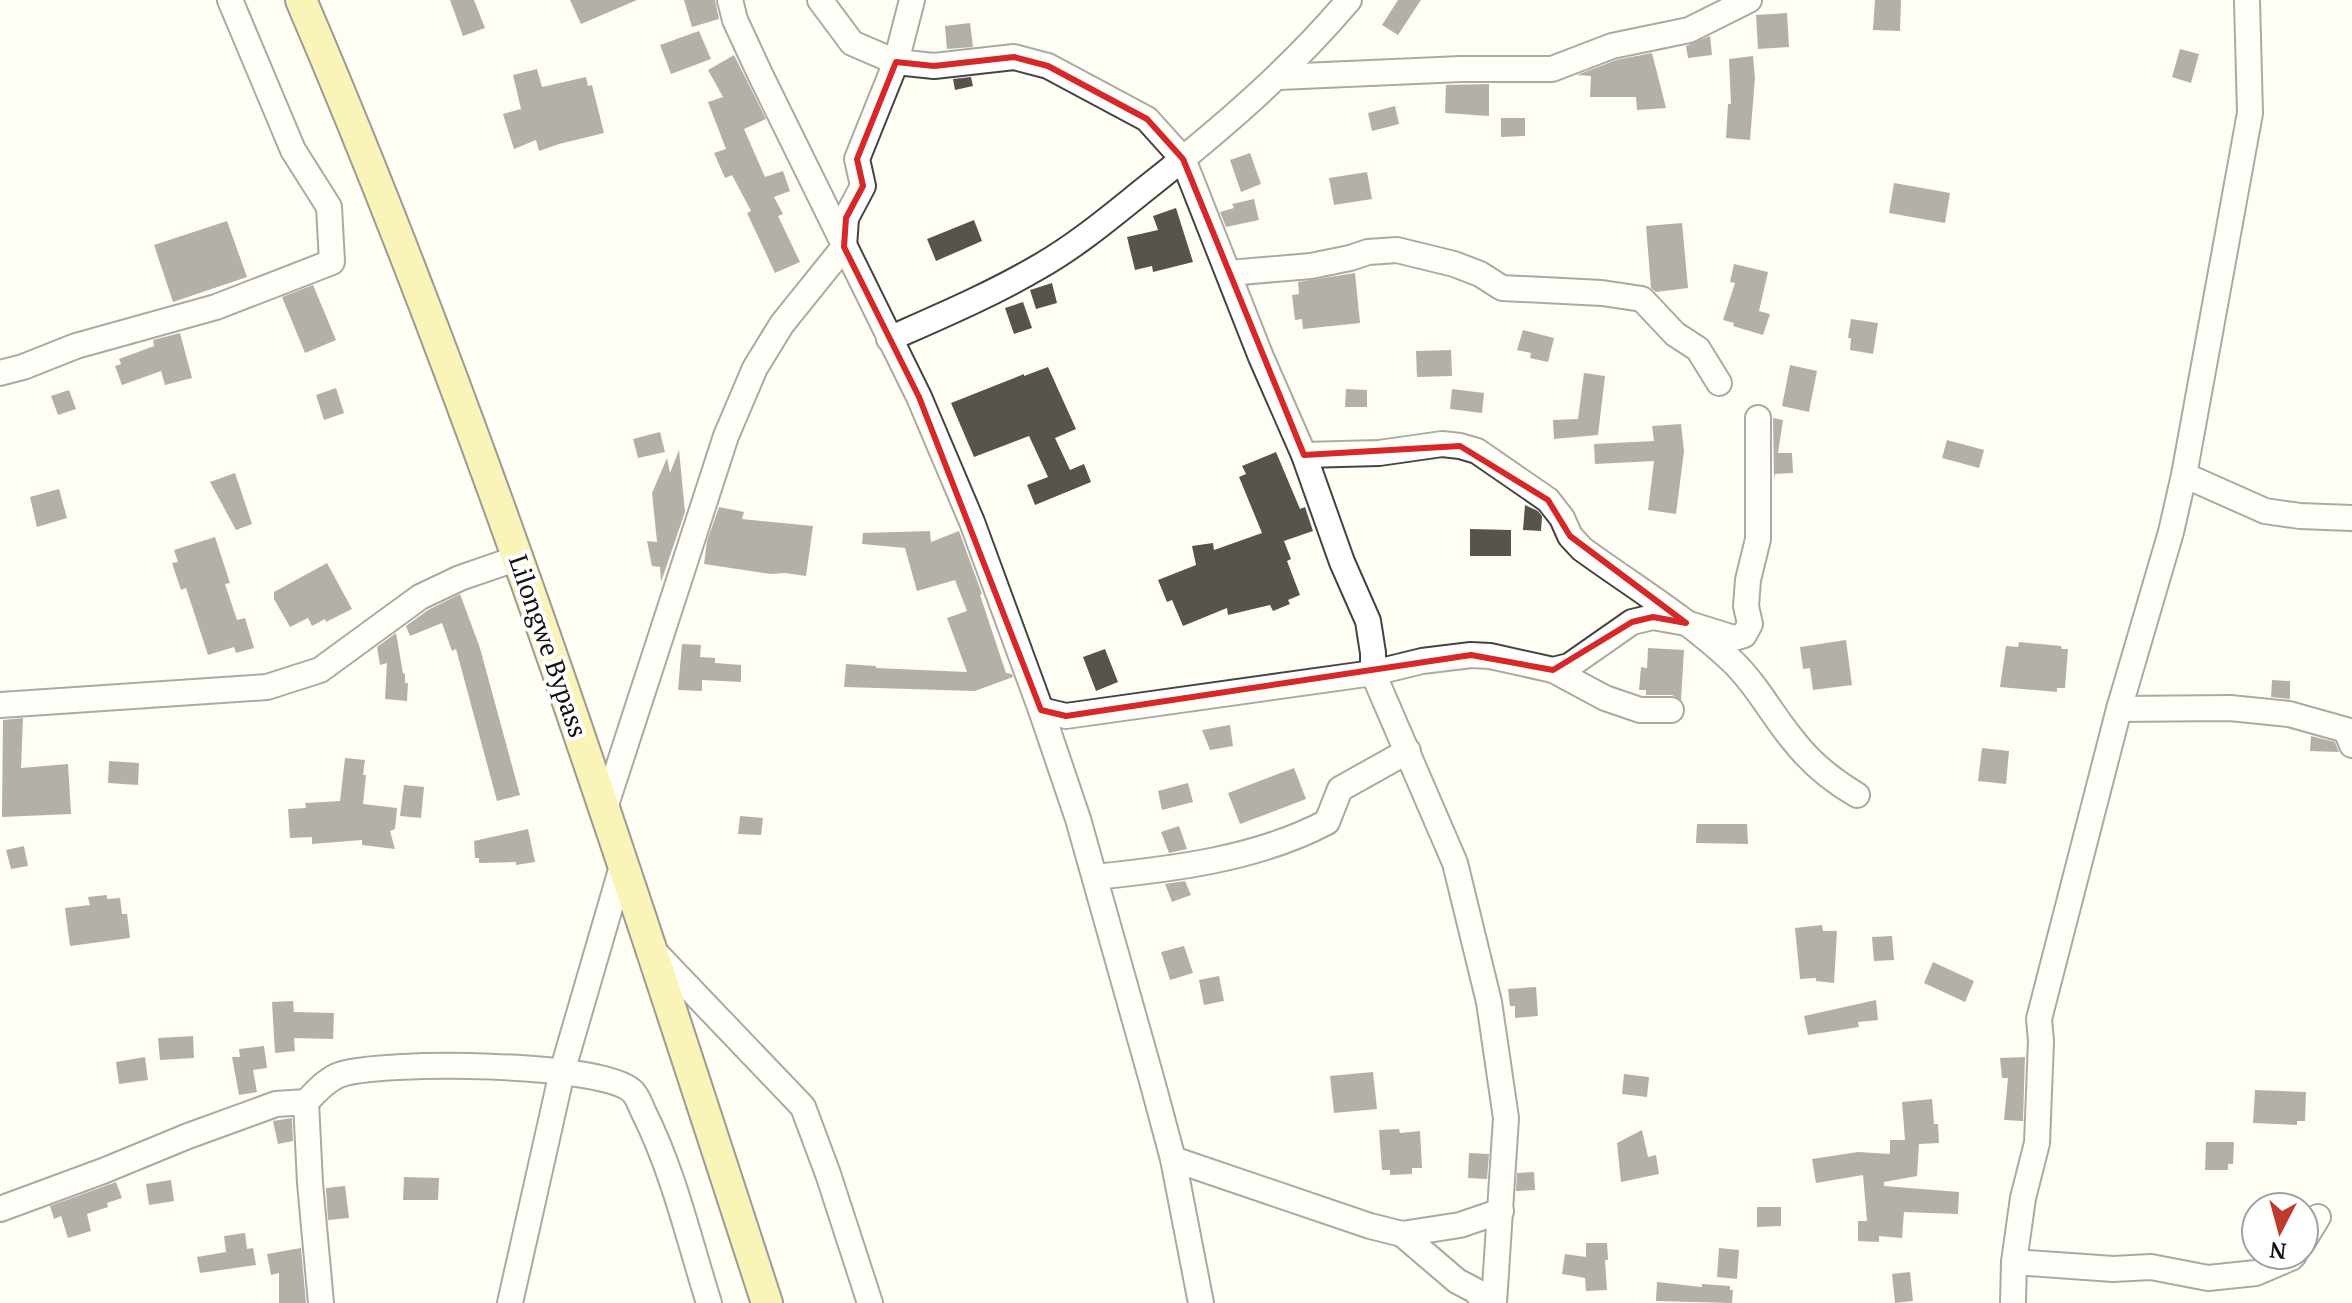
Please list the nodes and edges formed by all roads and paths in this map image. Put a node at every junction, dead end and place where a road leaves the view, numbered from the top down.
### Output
1 (230, 0) edge
2 (301, 0) edge
3 (730, 0) edge
4 (820, 0) edge
5 (912, 0) edge
6 (1349, 0) edge
7 (1749, 0) edge
8 (2247, 0) edge
9 (896, 62) junction
10 (1279, 77) junction
11 (1183, 159) junction
12 (844, 247) junction
13 (1229, 273) junction
14 (889, 339) junction
15 (0, 373) edge
16 (1719, 383) dead end
17 (1758, 418) dead end
18 (1304, 455) junction
19 (2184, 475) junction
20 (2352, 518) edge
21 (518, 558) junction
22 (1686, 623) junction
23 (1553, 670) junction
24 (1373, 673) junction
25 (0, 705) edge
26 (2119, 709) junction
27 (1041, 710) junction
28 (1671, 710) dead end
29 (2352, 745) edge
30 (1408, 751) junction
31 (1857, 795) dead end
32 (604, 811) junction
33 (623, 863) junction
34 (1095, 877) junction
35 (650, 946) junction
36 (562, 1072) junction
37 (306, 1102) junction
38 (1173, 1159) junction
39 (0, 1209) edge
40 (1501, 1211) junction
41 (1402, 1234) junction
42 (2014, 1262) junction
43 (2261, 1271) edge
44 (321, 1303) edge
45 (510, 1303) edge
46 (709, 1303) edge
47 (767, 1303) edge
48 (870, 1303) edge
49 (1201, 1303) edge
50 (1484, 1303) edge
51 (1494, 1303) edge
52 (2013, 1303) edge

1 - 15 street
2 - 21 main road, Lilongwe Bypass
3 - 12 street
4 - 9 street
5 - 9 street
6 - 10 street
7 - 10 street
8 - 19 street
9 - 11 street
9 - 12 street
10 - 11 street
11 - 13 street
11 - 14 street
12 - 14 street
12 - 32 street
13 - 16 street
13 - 18 street
14 - 27 street
17 - 22 street
18 - 22 street
18 - 24 street
19 - 20 street
19 - 26 street
21 - 25 street
21 - 32 main road, Lilongwe Bypass
22 - 23 street
22 - 31 street
23 - 24 street
23 - 28 street
24 - 27 street
24 - 30 street
26 - 29 street
26 - 42 street
27 - 34 street
30 - 34 street
30 - 40 street
32 - 33 main road, Lilongwe Bypass
33 - 35 main road, Lilongwe Bypass
33 - 36 street
34 - 38 street
35 - 47 main road, Lilongwe Bypass
35 - 48 street
36 - 37 street
36 - 45 street
36 - 46 street
37 - 39 street
37 - 44 street
38 - 41 street
38 - 49 street
40 - 41 street
40 - 51 street
41 - 50 street
42 - 43 street
42 - 52 street

